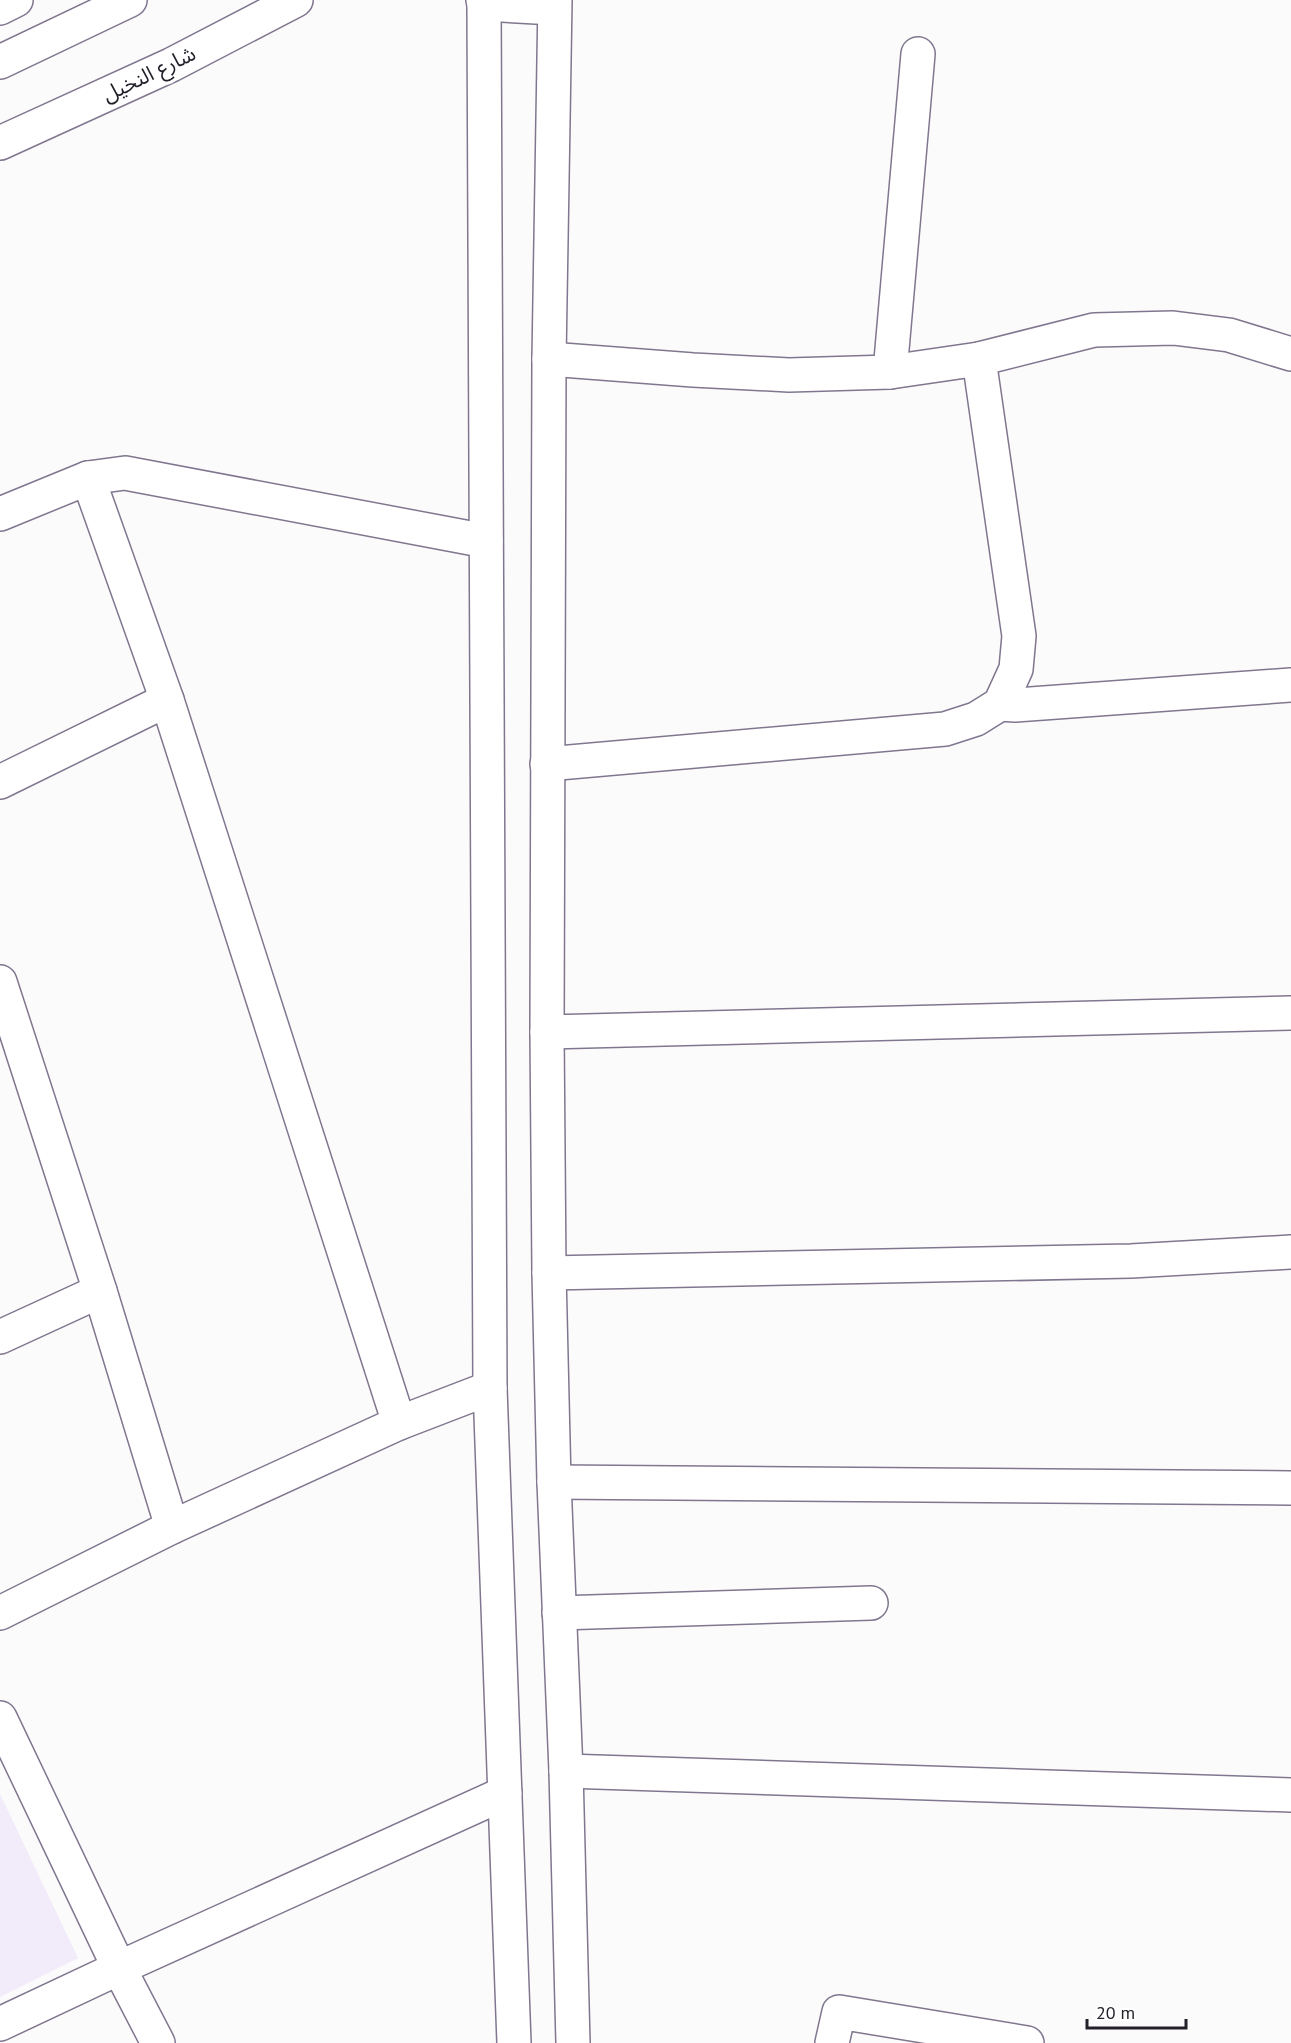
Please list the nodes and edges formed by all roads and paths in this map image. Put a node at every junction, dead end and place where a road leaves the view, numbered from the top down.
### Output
1 (16, 0) edge
2 (130, 0) edge
3 (296, 0) edge
4 (483, 2) edge
5 (555, 4) edge
6 (0, 8) edge
7 (259, 9) edge
8 (918, 54) dead end
9 (0, 62) edge
10 (0, 143) edge
11 (1291, 354) edge
12 (549, 359) junction
13 (980, 359) junction
14 (890, 372) junction
15 (88, 478) junction
16 (0, 514) edge
17 (486, 541) junction
18 (1291, 685) edge
19 (167, 700) junction
20 (1000, 704) junction
21 (547, 764) junction
22 (0, 782) edge
23 (0, 982) edge
24 (1291, 1013) edge
25 (547, 1032) junction
26 (11, 1054) edge
27 (1291, 1252) edge
28 (549, 1273) junction
29 (100, 1291) junction
30 (0, 1337) edge
31 (490, 1388) junction
32 (399, 1423) junction
33 (554, 1482) junction
34 (1291, 1488) edge
35 (172, 1527) junction
36 (871, 1603) dead end
37 (0, 1613) edge
38 (559, 1613) junction
39 (0, 1718) edge
40 (566, 1771) junction
41 (505, 1793) junction
42 (1291, 1795) edge
43 (119, 1968) junction
44 (0, 2024) edge
45 (158, 2043) edge
46 (514, 2043) edge
47 (573, 2043) edge
48 (832, 2043) edge
49 (1027, 2043) edge

1 - 6 street
2 - 9 street
3 - 7 street, شارع النخيل
4 - 5 street
4 - 17 street
5 - 12 street
7 - 10 street, شارع النخيل
8 - 14 street
11 - 13 street
12 - 14 street
12 - 21 street
13 - 14 street
13 - 20 street
15 - 16 street
15 - 17 street
15 - 19 street
17 - 31 street
18 - 20 street
19 - 22 street
19 - 32 street
20 - 21 street
21 - 25 street
23 - 26 street
24 - 25 street
25 - 28 street
26 - 29 street
27 - 28 street
28 - 33 street
29 - 30 street
29 - 35 street
31 - 32 street
31 - 41 street
32 - 35 street
33 - 34 street
33 - 38 street
35 - 37 street
36 - 38 street
38 - 40 street
39 - 43 street
40 - 42 street
40 - 47 street
41 - 43 street
41 - 46 street
43 - 44 street
43 - 45 street
48 - 49 street

